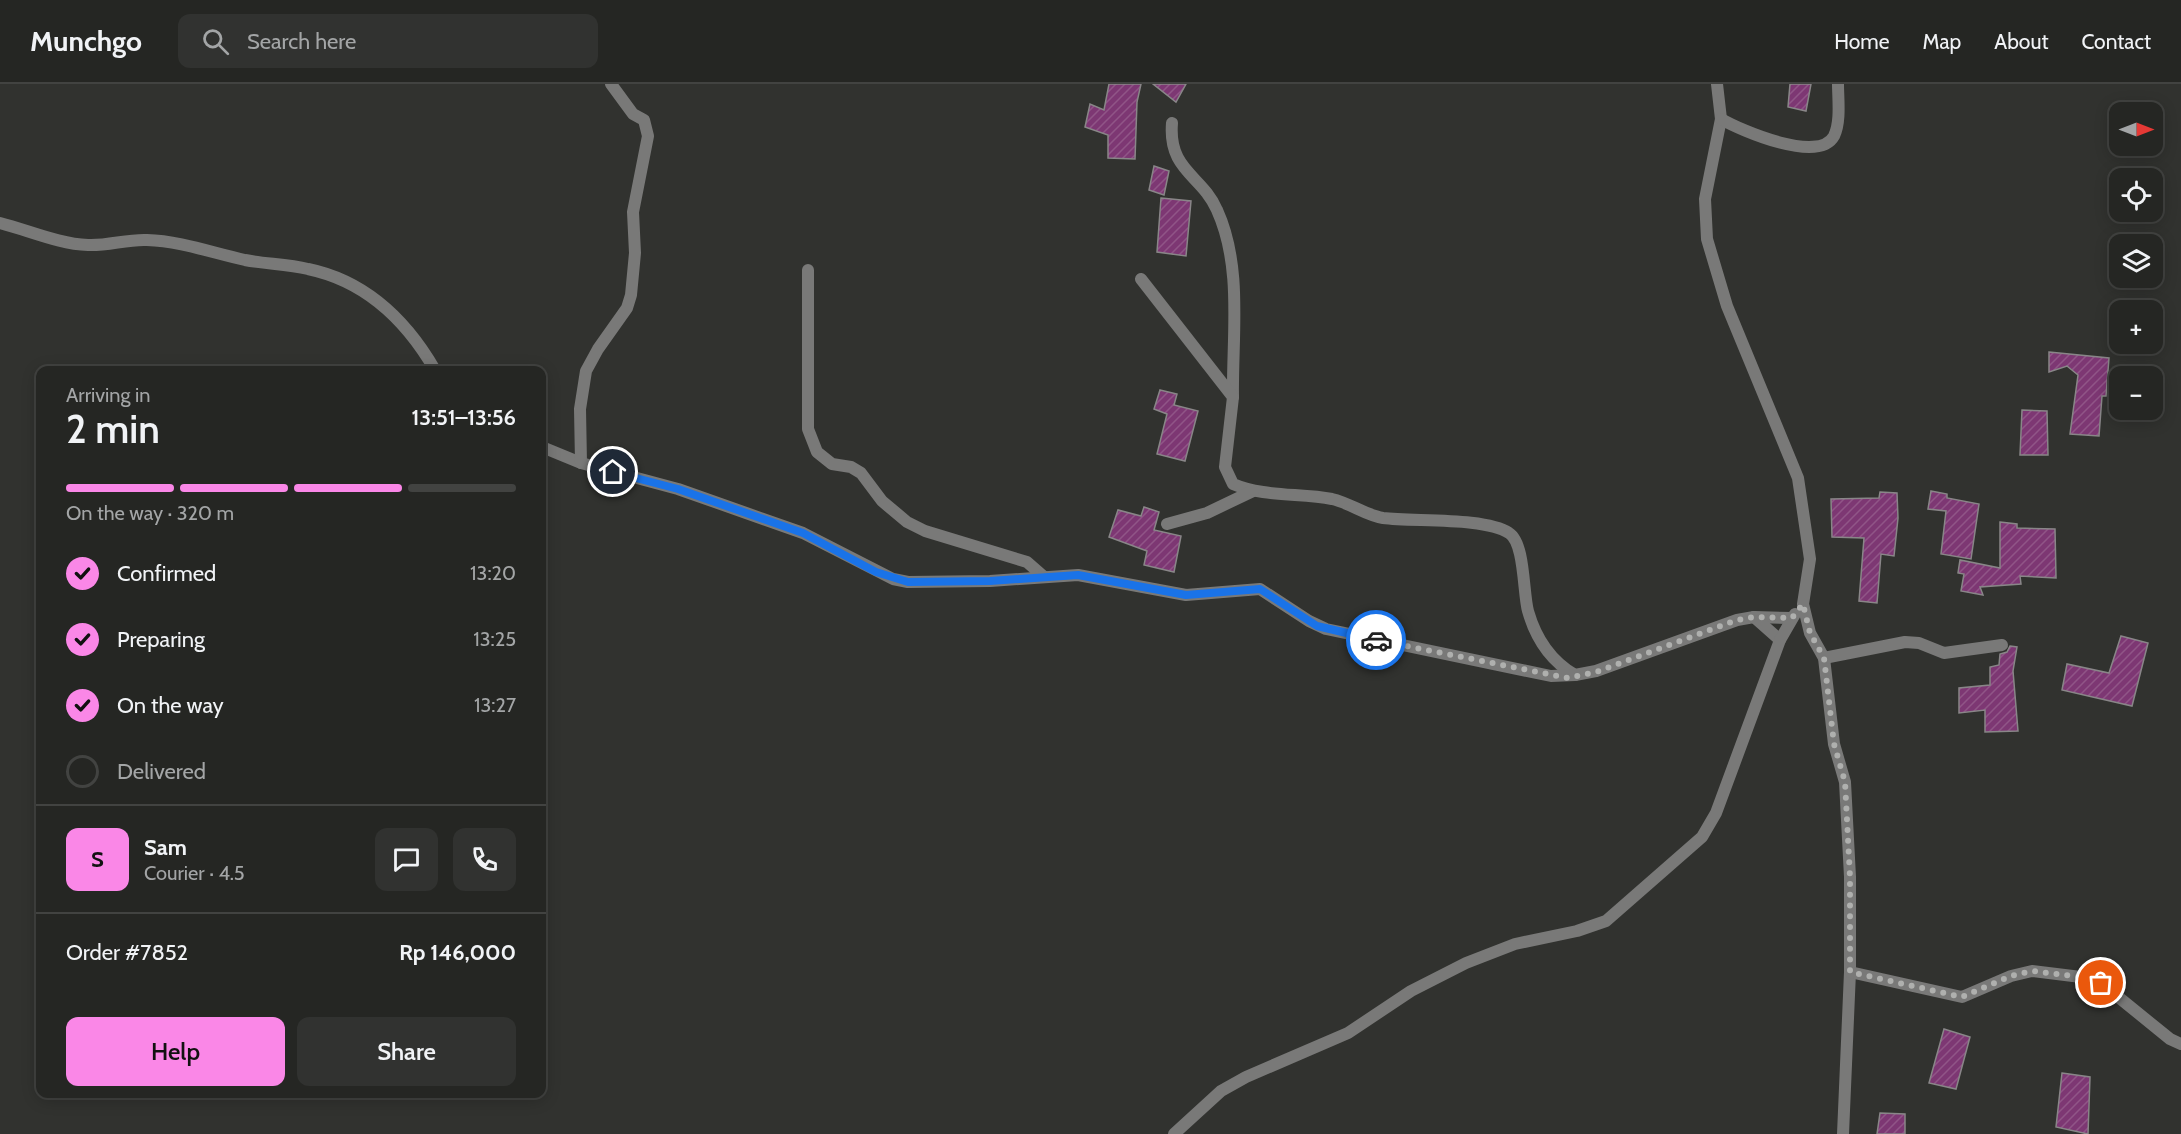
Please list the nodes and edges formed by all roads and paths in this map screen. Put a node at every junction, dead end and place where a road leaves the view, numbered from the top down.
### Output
1 (611, 84) edge
2 (1717, 84) edge
3 (1838, 84) edge
4 (1720, 119) junction
5 (1172, 123) dead end
6 (0, 223) edge
7 (808, 270) dead end
8 (1141, 279) dead end
9 (432, 366) edge
10 (1233, 397) junction
11 (546, 449) edge
12 (581, 463) junction
13 (1253, 490) junction
14 (1167, 524) dead end
15 (1043, 576) junction
16 (1803, 604) junction
17 (1754, 617) junction
18 (1792, 618) junction
19 (1780, 640) junction
20 (2002, 645) dead end
21 (1824, 658) junction
22 (1575, 675) junction
23 (1850, 972) junction
24 (2181, 1044) edge
25 (1174, 1134) edge
26 (1843, 1134) edge

1 - 12 street
2 - 4 street
3 - 4 street
4 - 16 street
5 - 10 street
6 - 9 street
7 - 15 street
8 - 10 street
10 - 13 street
11 - 12 street
12 - 15 street
13 - 14 street
13 - 22 street
15 - 22 street
16 - 18 street
16 - 21 street
17 - 18 street
17 - 19 street
17 - 22 street
18 - 19 street
19 - 25 street
20 - 21 street
21 - 23 street
23 - 24 street
23 - 26 street

